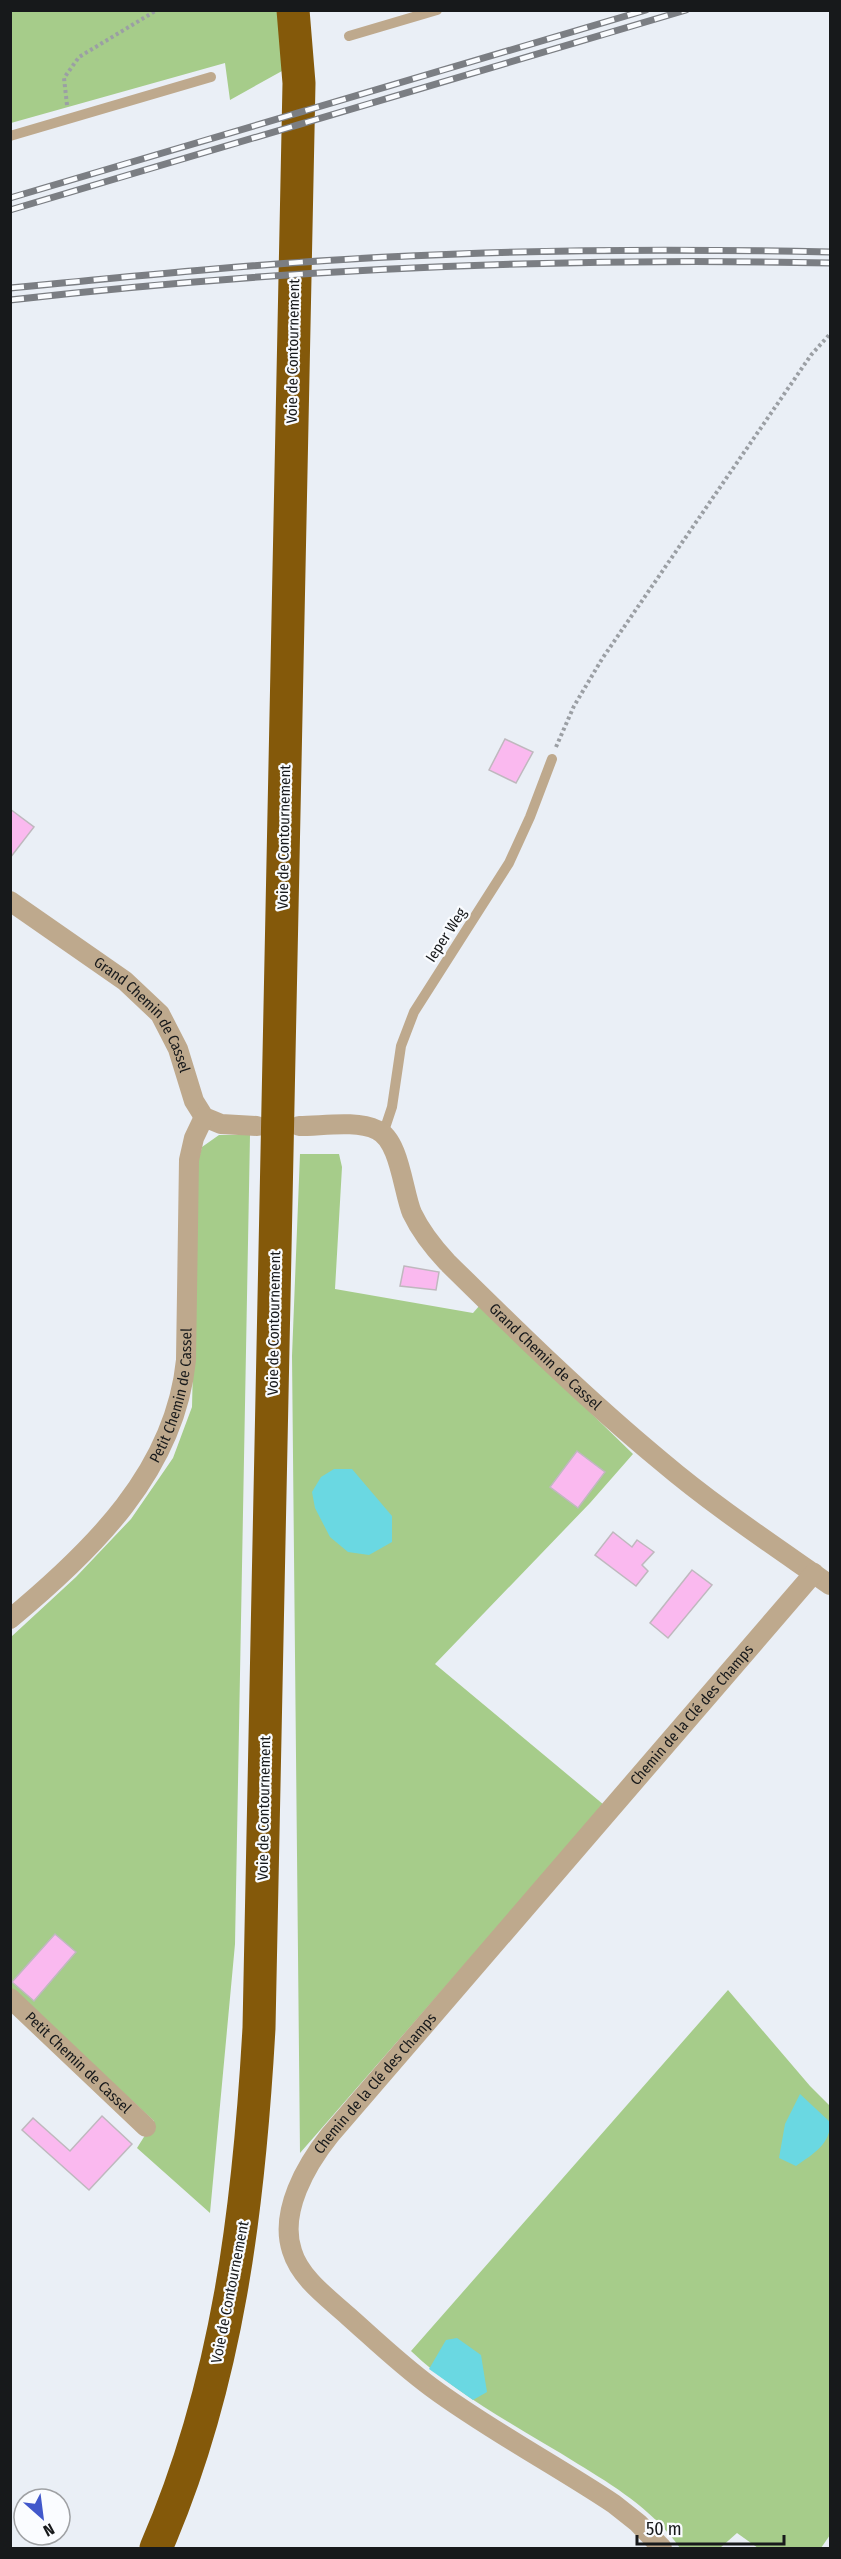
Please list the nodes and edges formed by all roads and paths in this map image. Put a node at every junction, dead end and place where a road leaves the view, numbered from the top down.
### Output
1 (157, 10) edge
2 (293, 10) edge
3 (308, 10) edge
4 (437, 10) edge
5 (349, 36) dead end
6 (211, 78) dead end
7 (299, 83) junction
8 (69, 118) junction
9 (10, 136) edge
10 (831, 334) edge
11 (552, 759) joint
12 (10, 901) edge
13 (204, 1117) junction
14 (257, 1126) dead end
15 (299, 1126) dead end
16 (381, 1132) junction
17 (814, 1574) junction
18 (831, 1585) edge
19 (10, 1619) edge
20 (10, 1998) edge
21 (146, 2127) dead end
22 (156, 2548) edge
23 (662, 2548) edge

1 - 8 path
2 - 7 highway, Voie de Contournement
3 - 7 highway, Voie de Contournement
4 - 5 lane
6 - 8 lane
7 - 22 highway, Voie de Contournement
8 - 9 lane
10 - 11 path
11 - 16 lane, Ieper Weg
12 - 13 street, Grand Chemin de Cassel
13 - 14 street
13 - 19 street, Petit Chemin de Cassel
15 - 16 street
16 - 17 street, Grand Chemin de Cassel
17 - 18 street, Grand Chemin de Cassel
17 - 23 street, Chemin de la Clé des Champs
20 - 21 street, Petit Chemin de Cassel

